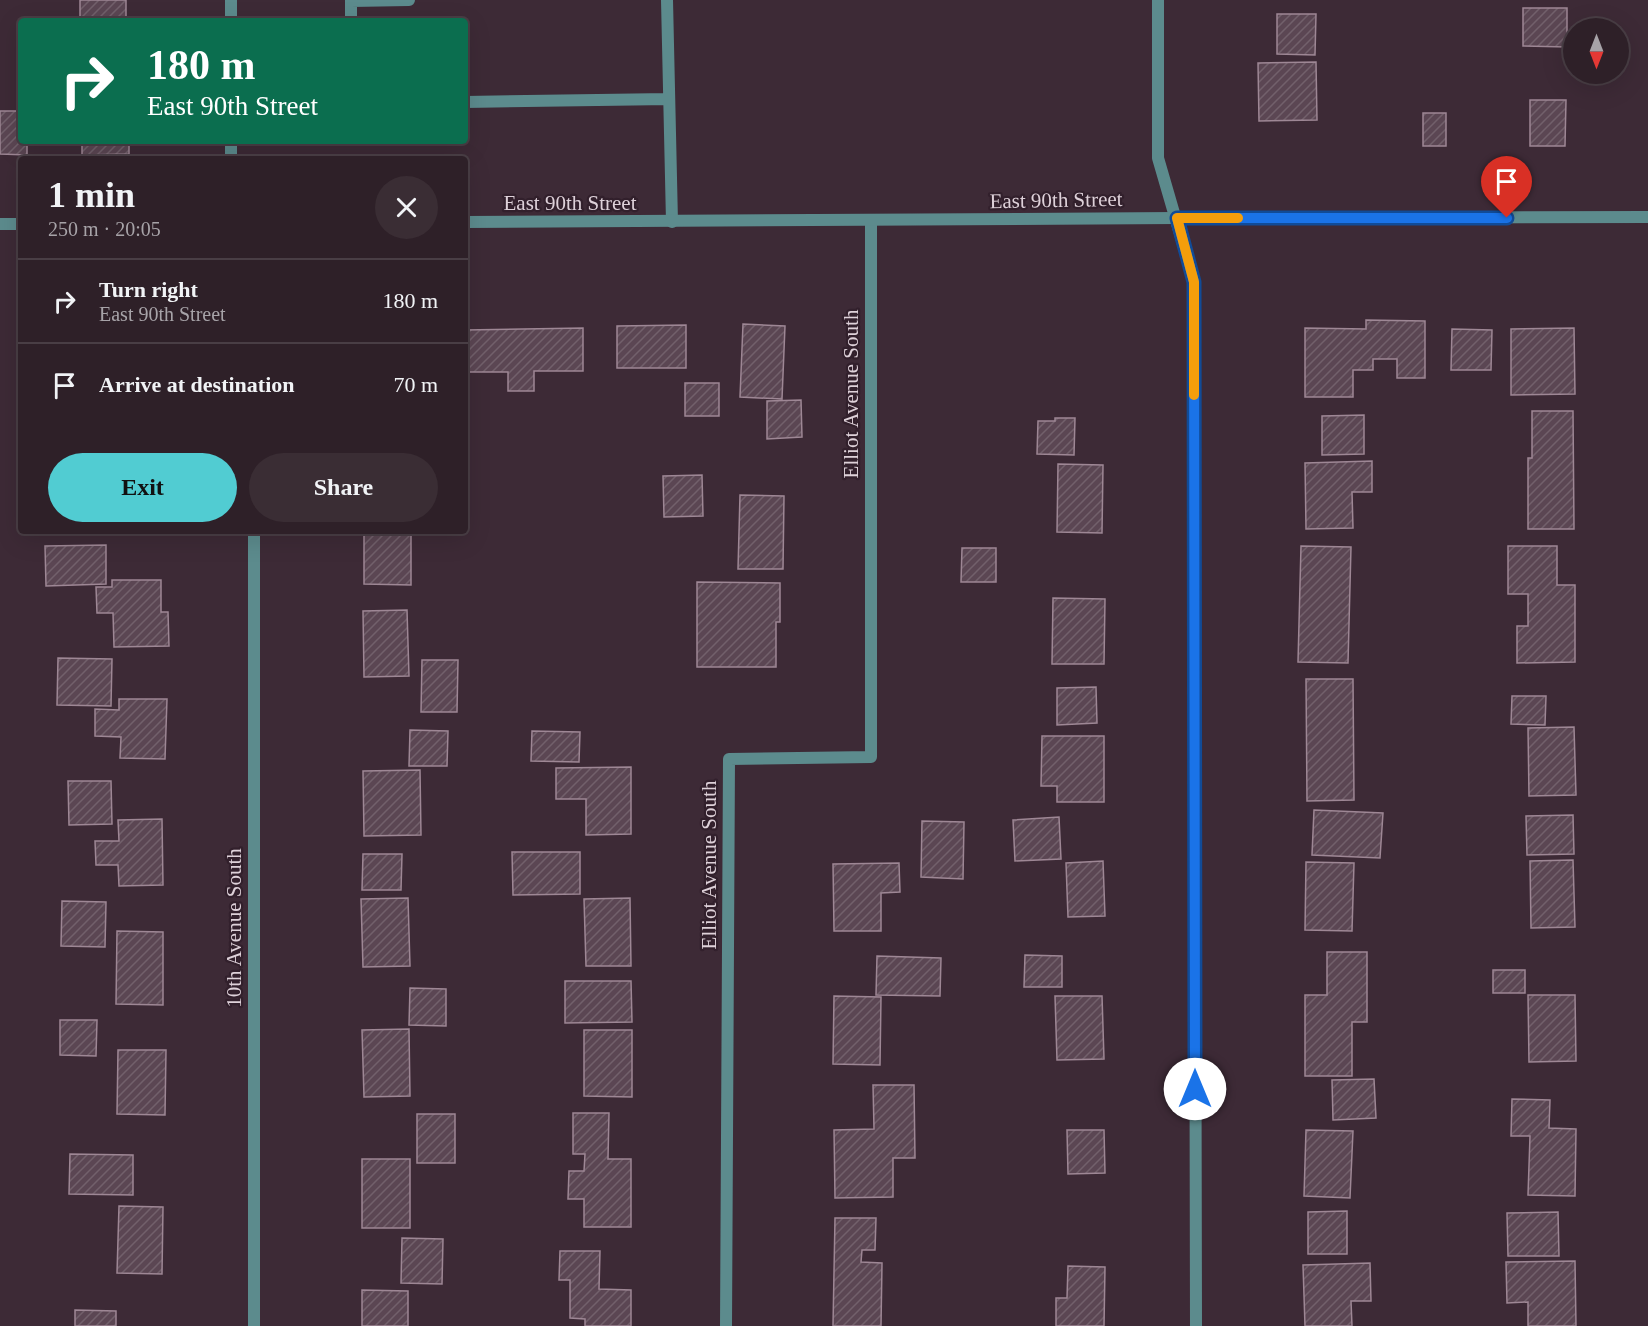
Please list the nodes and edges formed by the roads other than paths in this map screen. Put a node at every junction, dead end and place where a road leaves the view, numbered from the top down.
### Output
1 (231, 0) edge
2 (410, 0) edge
3 (667, 0) edge
4 (1158, 0) edge
5 (351, 1) edge
6 (231, 18) edge
7 (351, 18) edge
8 (669, 99) junction
9 (468, 102) edge
10 (1648, 217) edge
11 (1177, 218) junction
12 (871, 221) junction
13 (468, 222) edge
14 (672, 222) junction
15 (0, 224) edge
16 (18, 224) edge
17 (254, 534) edge
18 (254, 1326) edge
19 (726, 1326) edge
20 (1196, 1326) edge

1 - 6 street
2 - 5 street
3 - 8 street
4 - 11 street
5 - 7 street
8 - 9 street
8 - 14 street
10 - 11 street, East 90th Street
11 - 12 street, East 90th Street
11 - 20 street
12 - 14 street, East 90th Street
12 - 19 street, Elliot Avenue South
13 - 14 street, East 90th Street
15 - 16 street
17 - 18 street, 10th Avenue South

